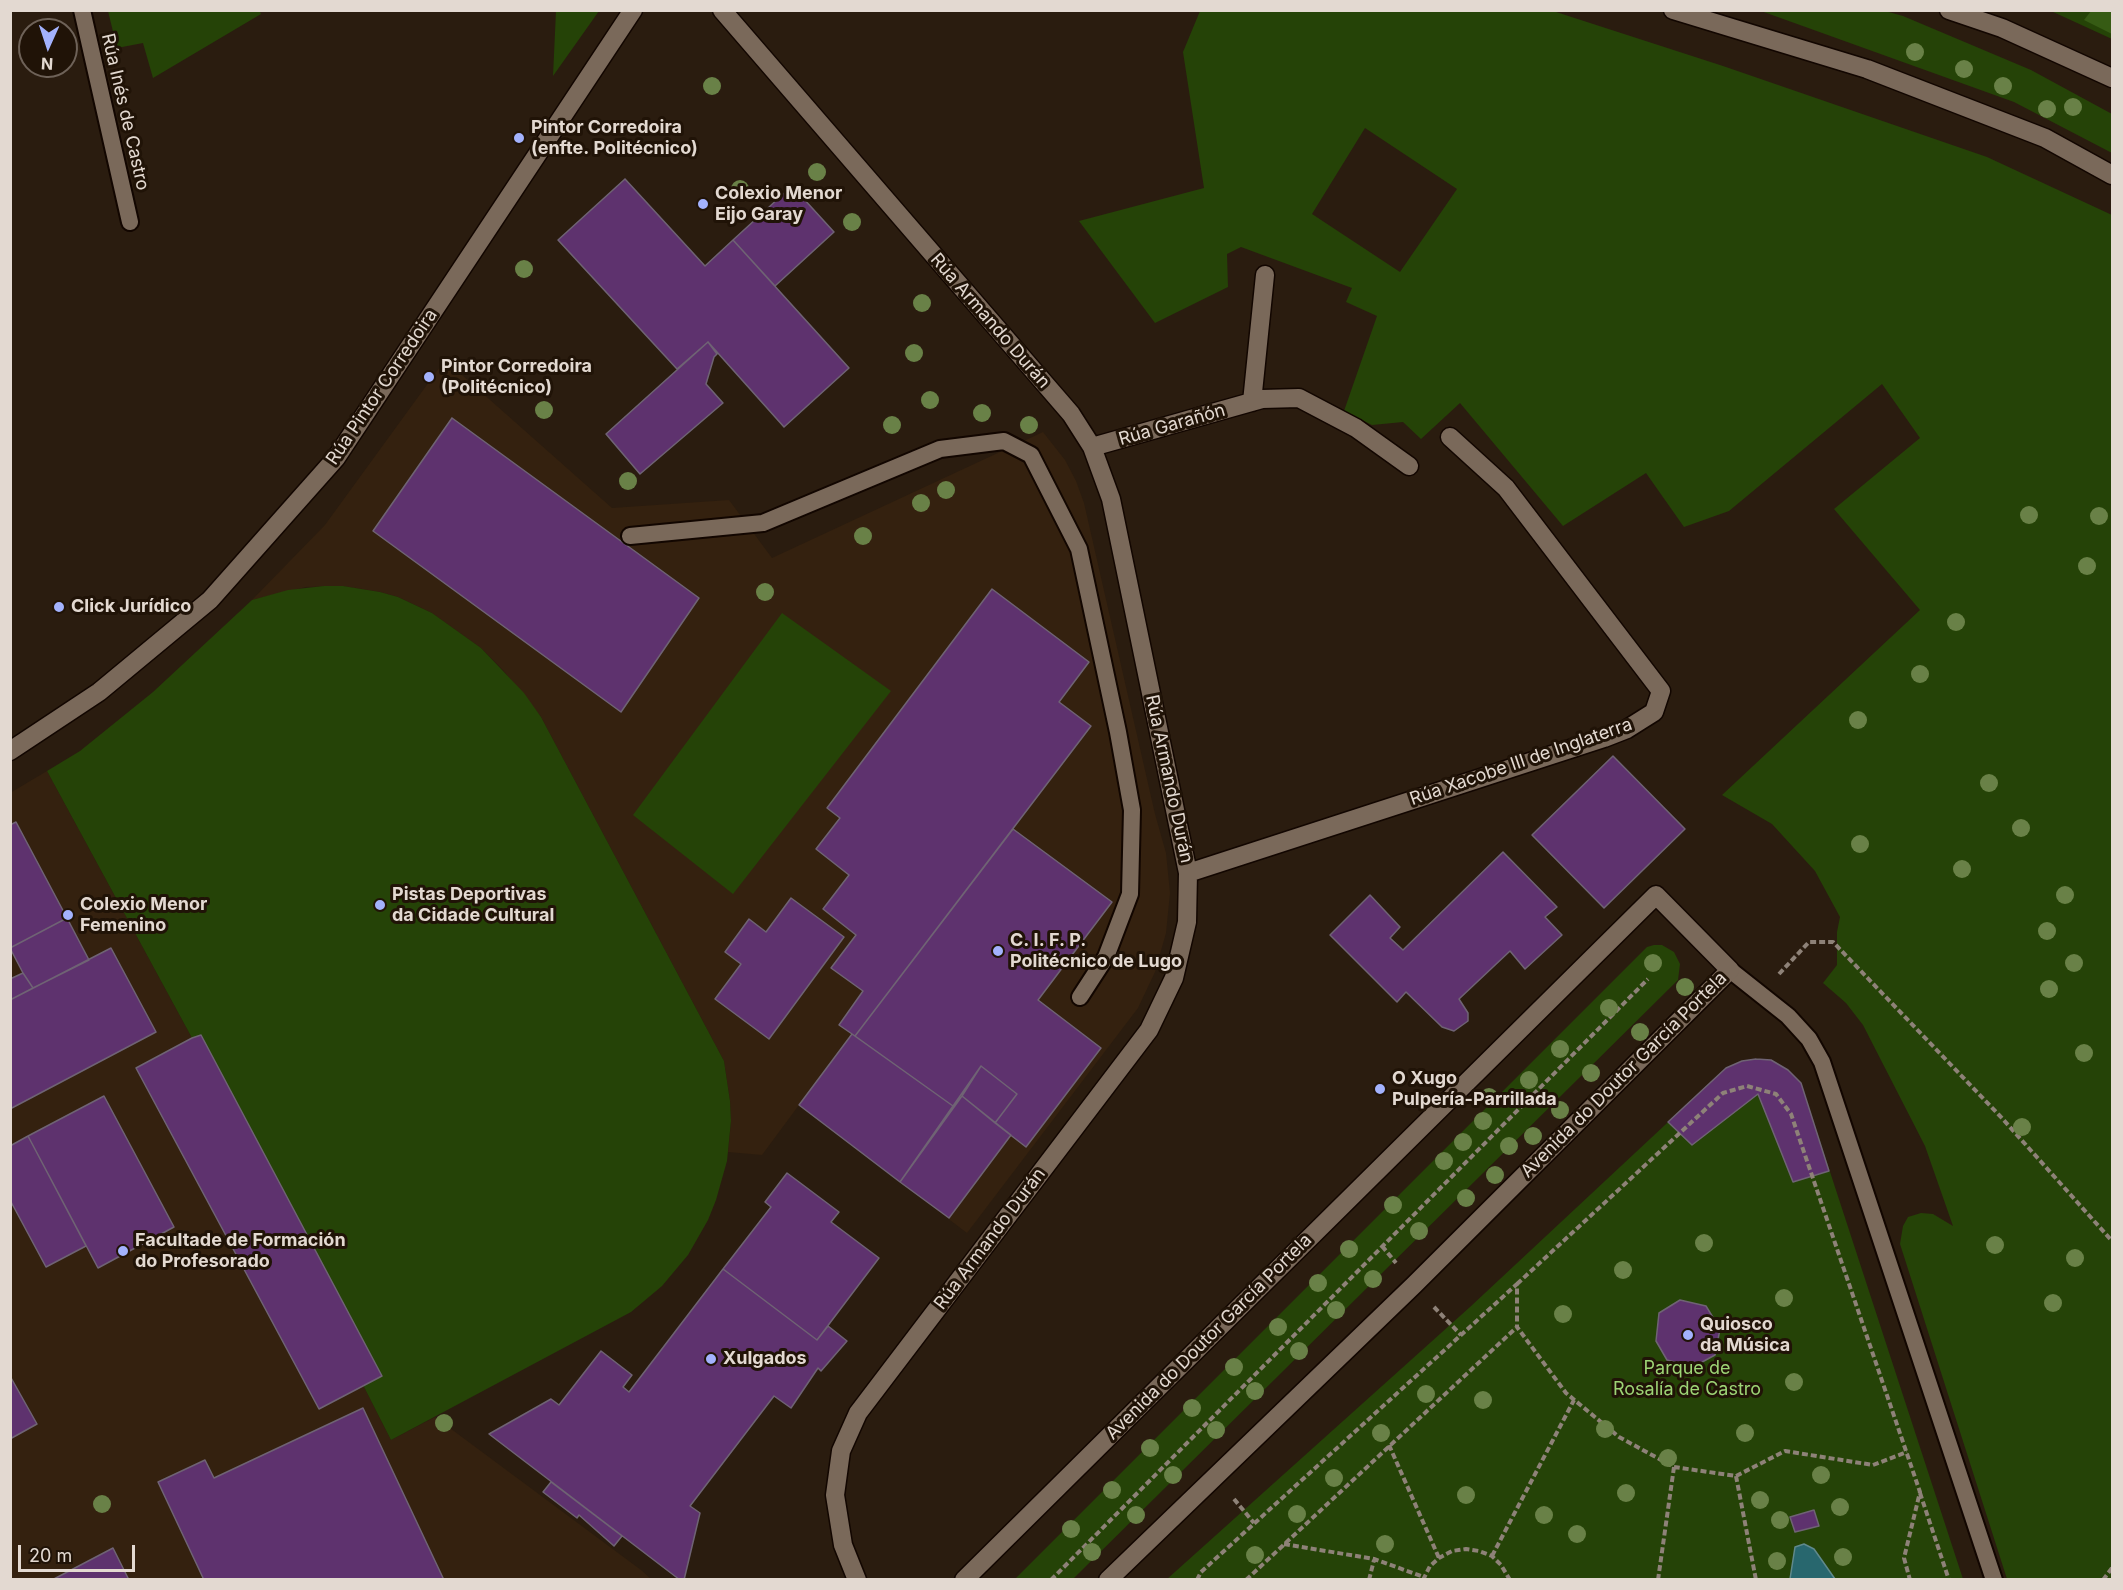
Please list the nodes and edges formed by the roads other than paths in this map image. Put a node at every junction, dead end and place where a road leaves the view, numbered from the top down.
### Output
1 (82, 10) edge
2 (633, 10) edge
3 (722, 10) edge
4 (1673, 10) edge
5 (1950, 10) edge
6 (2112, 78) edge
7 (2112, 175) edge
8 (130, 222) dead end
9 (1265, 275) dead end
10 (1252, 402) junction
11 (1450, 438) dead end
12 (1092, 447) junction
13 (1409, 466) dead end
14 (630, 536) dead end
15 (10, 751) edge
16 (1188, 873) junction
17 (1730, 970) junction
18 (1080, 997) dead end
19 (857, 1580) edge
20 (964, 1580) edge
21 (1107, 1580) edge
22 (1994, 1580) edge

1 - 8 lane, Rúa Inés de Castro
2 - 15 street, Rúa Pintor Corredoira
3 - 12 street, Rúa Armando Durán
4 - 7 street
5 - 6 street
9 - 10 street
10 - 12 street, Rúa Garañón
10 - 13 street, Rúa Garañón
11 - 16 street, Rúa Xacobe III de Inglaterra
12 - 16 street, Rúa Armando Durán
14 - 18 lane
16 - 19 street, Rúa Armando Durán
17 - 20 street, Avenida do Doutor García Portela
17 - 21 street, Avenida do Doutor García Portela
17 - 22 lane

